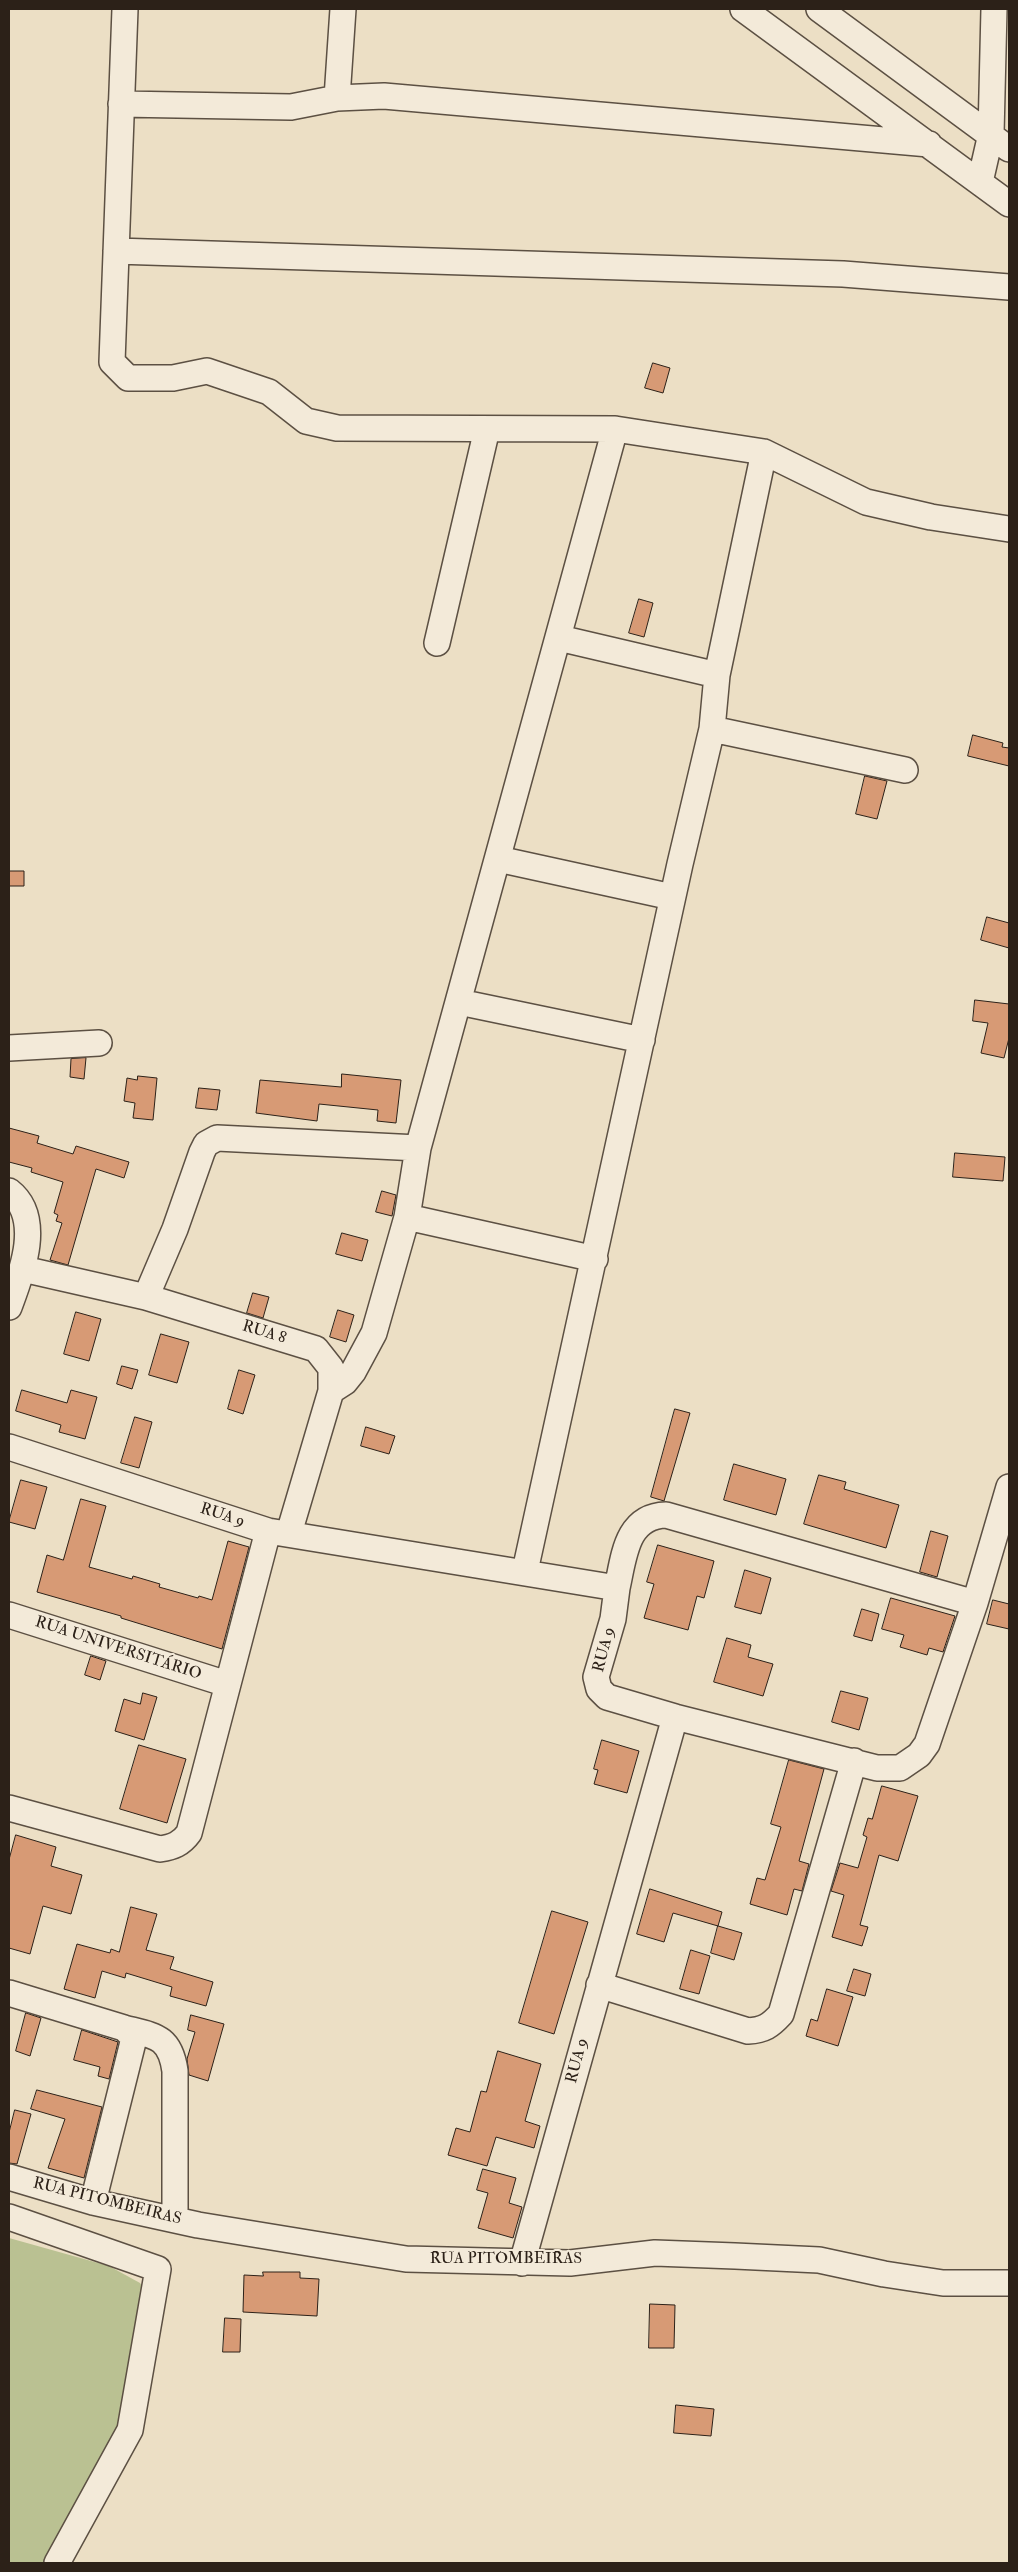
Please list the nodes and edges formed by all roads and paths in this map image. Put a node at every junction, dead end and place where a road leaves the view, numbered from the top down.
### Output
1 (125, 9) edge
2 (343, 9) edge
3 (744, 9) edge
4 (819, 9) edge
5 (994, 9) edge
6 (337, 98) junction
7 (121, 104) junction
8 (1003, 140) edge
9 (928, 144) junction
10 (980, 182) junction
11 (1009, 204) edge
12 (116, 251) junction
13 (1009, 287) edge
14 (487, 429) junction
15 (615, 429) junction
16 (764, 452) junction
17 (1009, 529) edge
18 (559, 638) junction
19 (437, 643) dead end
20 (717, 675) junction
21 (712, 729) junction
22 (905, 770) dead end
23 (498, 859) junction
24 (672, 897) junction
25 (459, 1002) junction
26 (642, 1040) junction
27 (99, 1044) dead end
28 (9, 1048) edge
29 (418, 1148) junction
30 (9, 1191) edge
31 (407, 1217) junction
32 (595, 1259) junction
33 (23, 1269) junction
34 (146, 1297) junction
35 (9, 1307) edge
36 (316, 1349) junction
37 (360, 1361) junction
38 (331, 1391) junction
39 (9, 1447) edge
40 (1009, 1487) edge
41 (278, 1532) junction
42 (525, 1571) junction
43 (617, 1588) junction
44 (974, 1603) junction
45 (9, 1614) edge
46 (227, 1684) junction
47 (675, 1717) junction
48 (854, 1761) junction
49 (9, 1808) edge
50 (598, 1985) junction
51 (9, 1993) edge
52 (124, 2028) junction
53 (9, 2177) edge
54 (93, 2202) junction
55 (9, 2217) edge
56 (175, 2220) junction
57 (522, 2263) junction
58 (1009, 2283) edge
59 (57, 2563) edge

1 - 7 street
2 - 6 street
3 - 9 street
4 - 8 street
5 - 8 street
6 - 7 street
6 - 9 street
7 - 12 street
8 - 10 street
9 - 10 street
10 - 11 street
12 - 13 street
12 - 14 street
14 - 15 street
14 - 19 street
15 - 16 street
15 - 18 street
16 - 17 street
16 - 20 street
18 - 20 street
18 - 23 street
20 - 21 street
21 - 22 street
21 - 24 street
23 - 24 street
23 - 25 street
24 - 26 street
25 - 26 street
25 - 29 street
26 - 32 street
27 - 28 street
29 - 31 street
29 - 34 street
30 - 33 street
31 - 32 street
31 - 37 street
32 - 42 street
33 - 34 street, RUA 8
33 - 35 street
34 - 36 street, RUA 8
36 - 37 street, RUA 8
36 - 38 street
37 - 38 street
38 - 41 street
39 - 41 street, RUA 9
40 - 44 street
41 - 42 street, RUA 9
41 - 46 street
42 - 43 street, RUA 9
43 - 44 street
43 - 47 street, RUA 9
44 - 48 street
45 - 46 street, RUA UNIVERSITÁRIO
46 - 49 street
47 - 48 street
47 - 50 street, RUA 9
48 - 50 street
50 - 57 street, RUA 9
51 - 52 street
52 - 54 street
52 - 56 street
53 - 54 street, RUA PITOMBEIRAS
54 - 56 street, RUA PITOMBEIRAS
55 - 59 street
56 - 57 street, RUA PITOMBEIRAS
57 - 58 street, RUA PITOMBEIRAS

